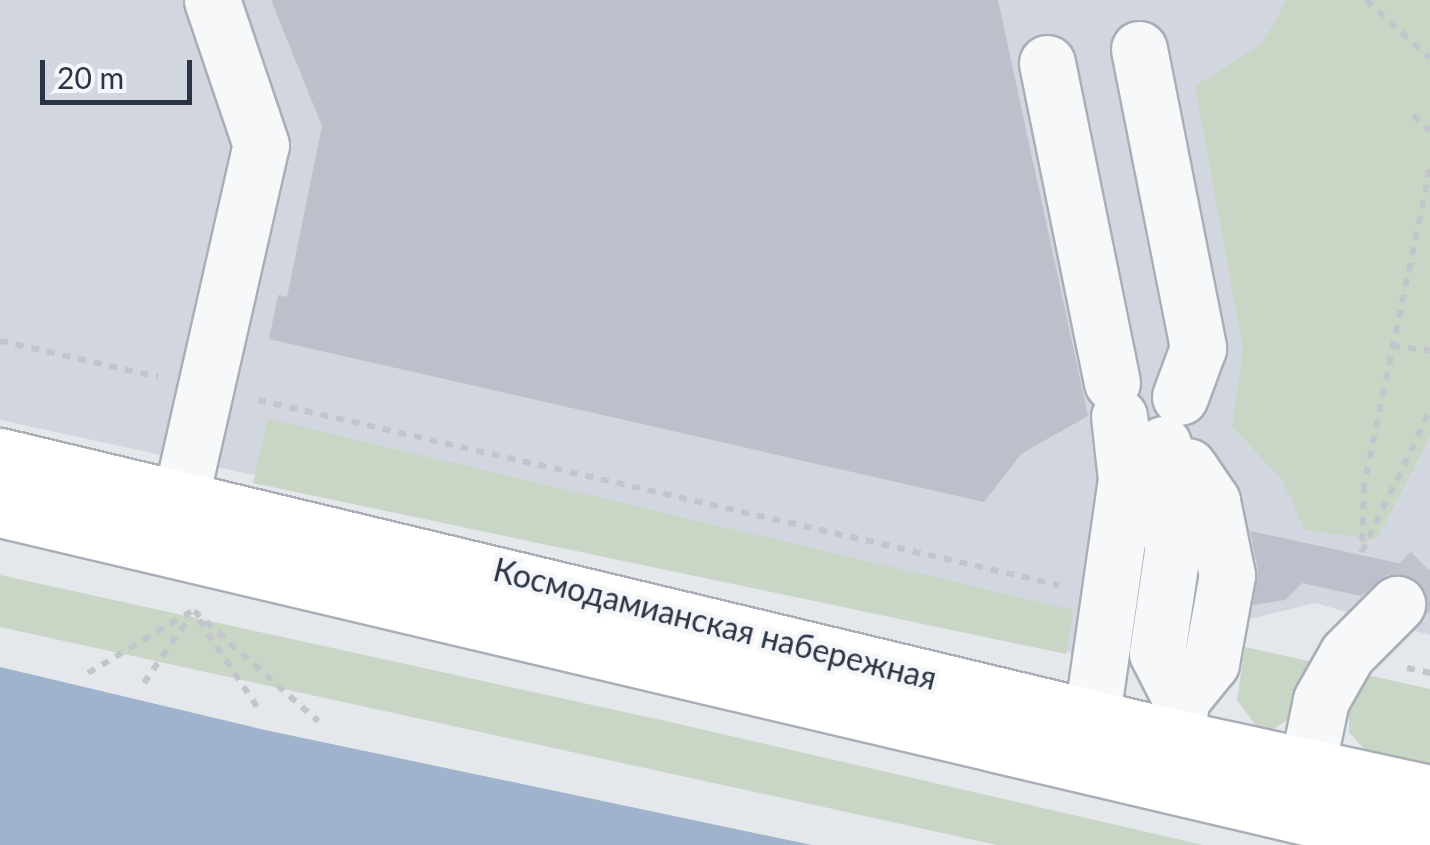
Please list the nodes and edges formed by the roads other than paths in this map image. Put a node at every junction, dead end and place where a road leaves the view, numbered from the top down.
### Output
1 (212, 0) edge
2 (1138, 49) dead end
3 (1047, 63) dead end
4 (1149, 435) junction
5 (0, 456) edge
6 (181, 496) junction
7 (0, 509) edge
8 (1397, 604) tunnel mouth
9 (1092, 715) junction
10 (1179, 719) junction
11 (1307, 767) junction
12 (1430, 793) edge
13 (1424, 845) edge

1 - 6 lane
2 - 4 lane
3 - 4 lane
4 - 9 lane
4 - 10 lane
5 - 6 main road, Космодамианская набережная
6 - 9 main road, Космодамианская набережная
7 - 13 main road, Космодамианская набережная
8 - 11 lane
9 - 10 main road, Космодамианская набережная
10 - 11 main road, Космодамианская набережная
11 - 12 main road, Космодамианская набережная

